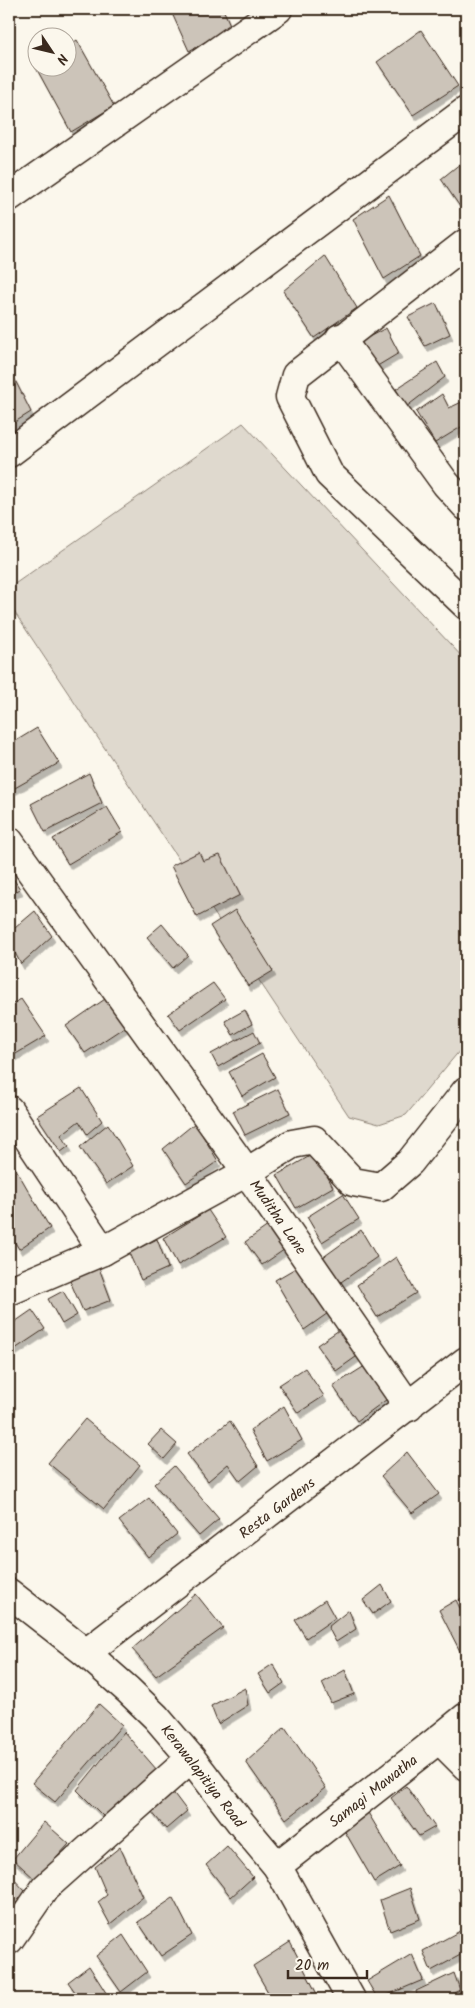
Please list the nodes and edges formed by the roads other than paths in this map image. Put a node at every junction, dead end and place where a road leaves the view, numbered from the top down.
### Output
1 (278, 9) edge
2 (466, 111) edge
3 (9, 197) edge
4 (466, 243) edge
5 (340, 338) junction
6 (9, 453) edge
7 (466, 506) edge
8 (466, 605) edge
9 (9, 841) edge
10 (466, 1091) edge
11 (9, 1110) edge
12 (248, 1172) junction
13 (103, 1251) junction
14 (9, 1291) edge
15 (466, 1361) edge
16 (409, 1407) junction
17 (9, 1593) edge
18 (86, 1653) junction
19 (466, 1717) edge
20 (439, 1739) junction
21 (191, 1758) junction
22 (466, 1766) edge
23 (277, 1866) junction
24 (9, 1940) edge
25 (345, 1997) edge

1 - 3 street
2 - 6 street
4 - 5 street
5 - 7 street
5 - 8 street
9 - 12 street
10 - 12 street
11 - 13 street
12 - 13 street, Muditha Lane
12 - 16 street, Muditha Lane
13 - 14 street, Muditha Lane
15 - 16 street, Resta Gardens
16 - 18 street, Resta Gardens
17 - 18 street, Kerawalapitiya Road
18 - 21 street, Kerawalapitiya Road
19 - 20 street, Samagi Mawatha
20 - 22 street
20 - 23 street, Samagi Mawatha
21 - 23 street, Kerawalapitiya Road
21 - 24 street
23 - 25 street, Kerawalapitiya Road

